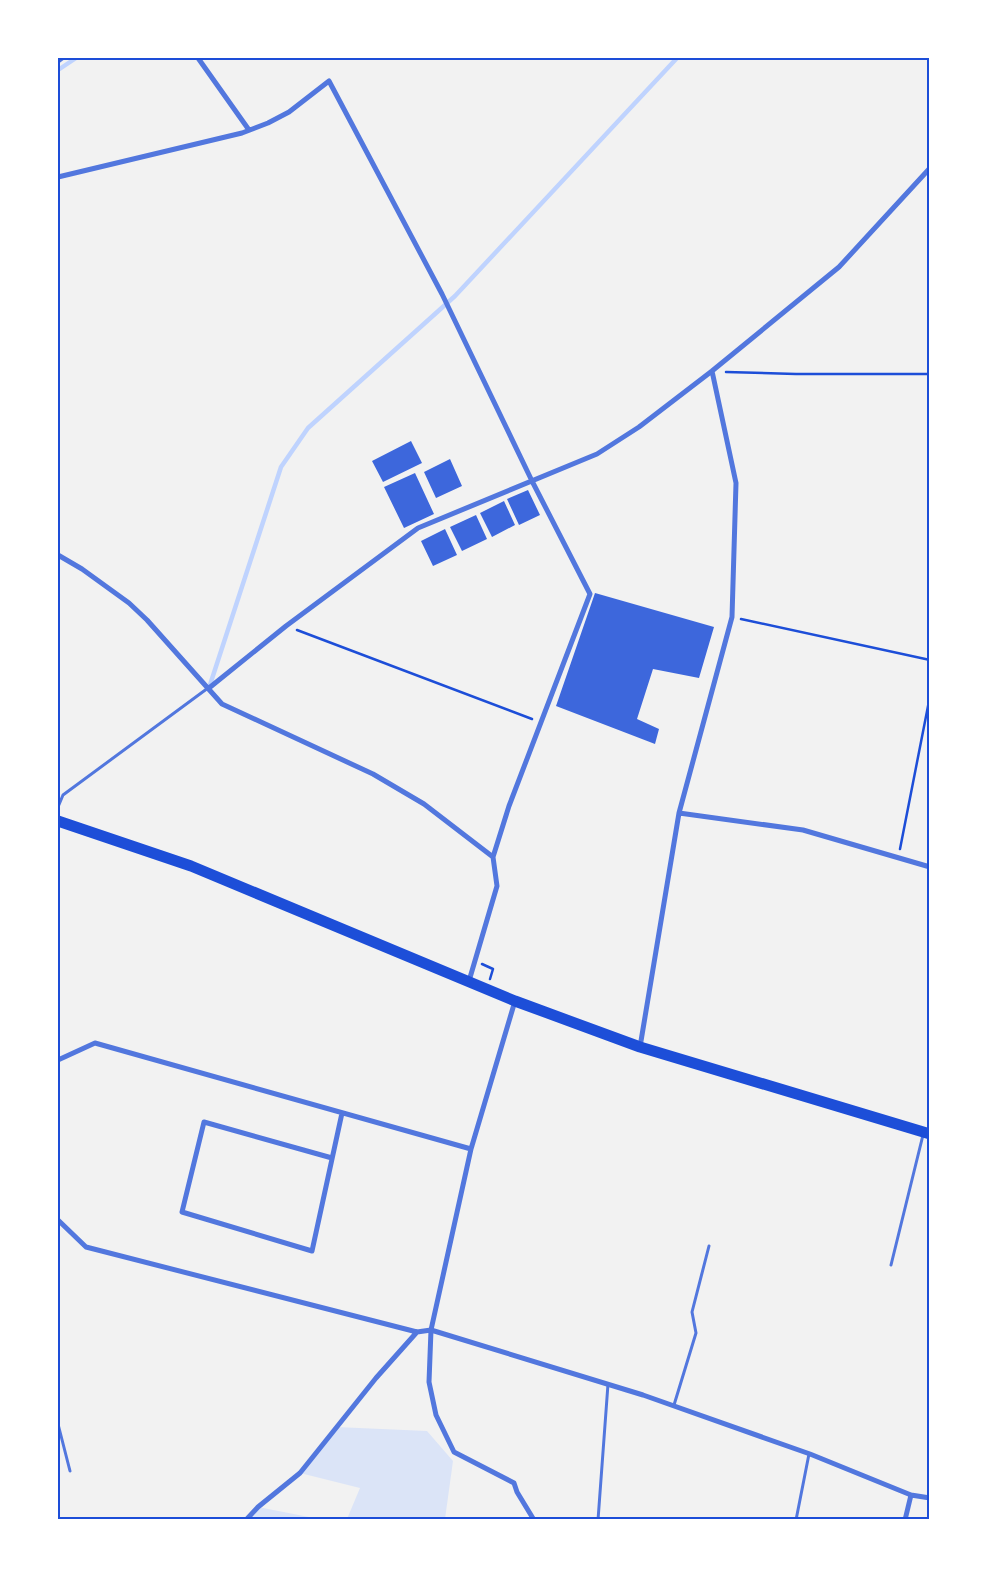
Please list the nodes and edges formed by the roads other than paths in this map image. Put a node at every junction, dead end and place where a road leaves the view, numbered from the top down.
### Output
1 (62, 58) edge
2 (198, 58) edge
3 (58, 60) edge
4 (249, 130) junction
5 (930, 168) edge
6 (58, 177) edge
7 (712, 371) junction
8 (532, 481) junction
9 (58, 555) edge
10 (209, 688) junction
11 (58, 807) edge
12 (679, 813) junction
13 (58, 821) edge
14 (493, 857) junction
15 (930, 868) edge
16 (469, 981) junction
17 (516, 1000) junction
18 (640, 1047) junction
19 (58, 1060) edge
20 (342, 1113) junction
21 (926, 1133) edge
22 (471, 1149) junction
23 (332, 1158) junction
24 (58, 1220) edge
25 (709, 1246) dead end
26 (891, 1265) dead end
27 (431, 1330) junction
28 (417, 1332) junction
29 (608, 1383) junction
30 (674, 1405) junction
31 (58, 1424) edge
32 (810, 1454) junction
33 (70, 1471) dead end
34 (911, 1495) junction
35 (930, 1498) edge
36 (246, 1520) edge
37 (534, 1520) edge
38 (598, 1520) edge
39 (796, 1520) edge
40 (905, 1520) edge

1 - 3 street
2 - 4 street
4 - 6 street
4 - 8 street
5 - 7 street
7 - 8 street
7 - 12 street
8 - 10 street
8 - 14 street
9 - 10 street
10 - 11 lane
10 - 14 street
12 - 15 street
12 - 18 street
13 - 16 highway
14 - 16 street
16 - 17 highway
17 - 18 highway
17 - 22 street
18 - 21 highway
19 - 20 street
20 - 22 street
20 - 23 street
21 - 26 lane
22 - 27 street
23 - 23 street
24 - 28 street
25 - 30 lane
27 - 28 street
27 - 29 street
27 - 37 street
28 - 36 street
29 - 30 street
29 - 38 lane
30 - 32 street
31 - 33 lane
32 - 34 street
32 - 39 lane
34 - 35 street
34 - 40 street

